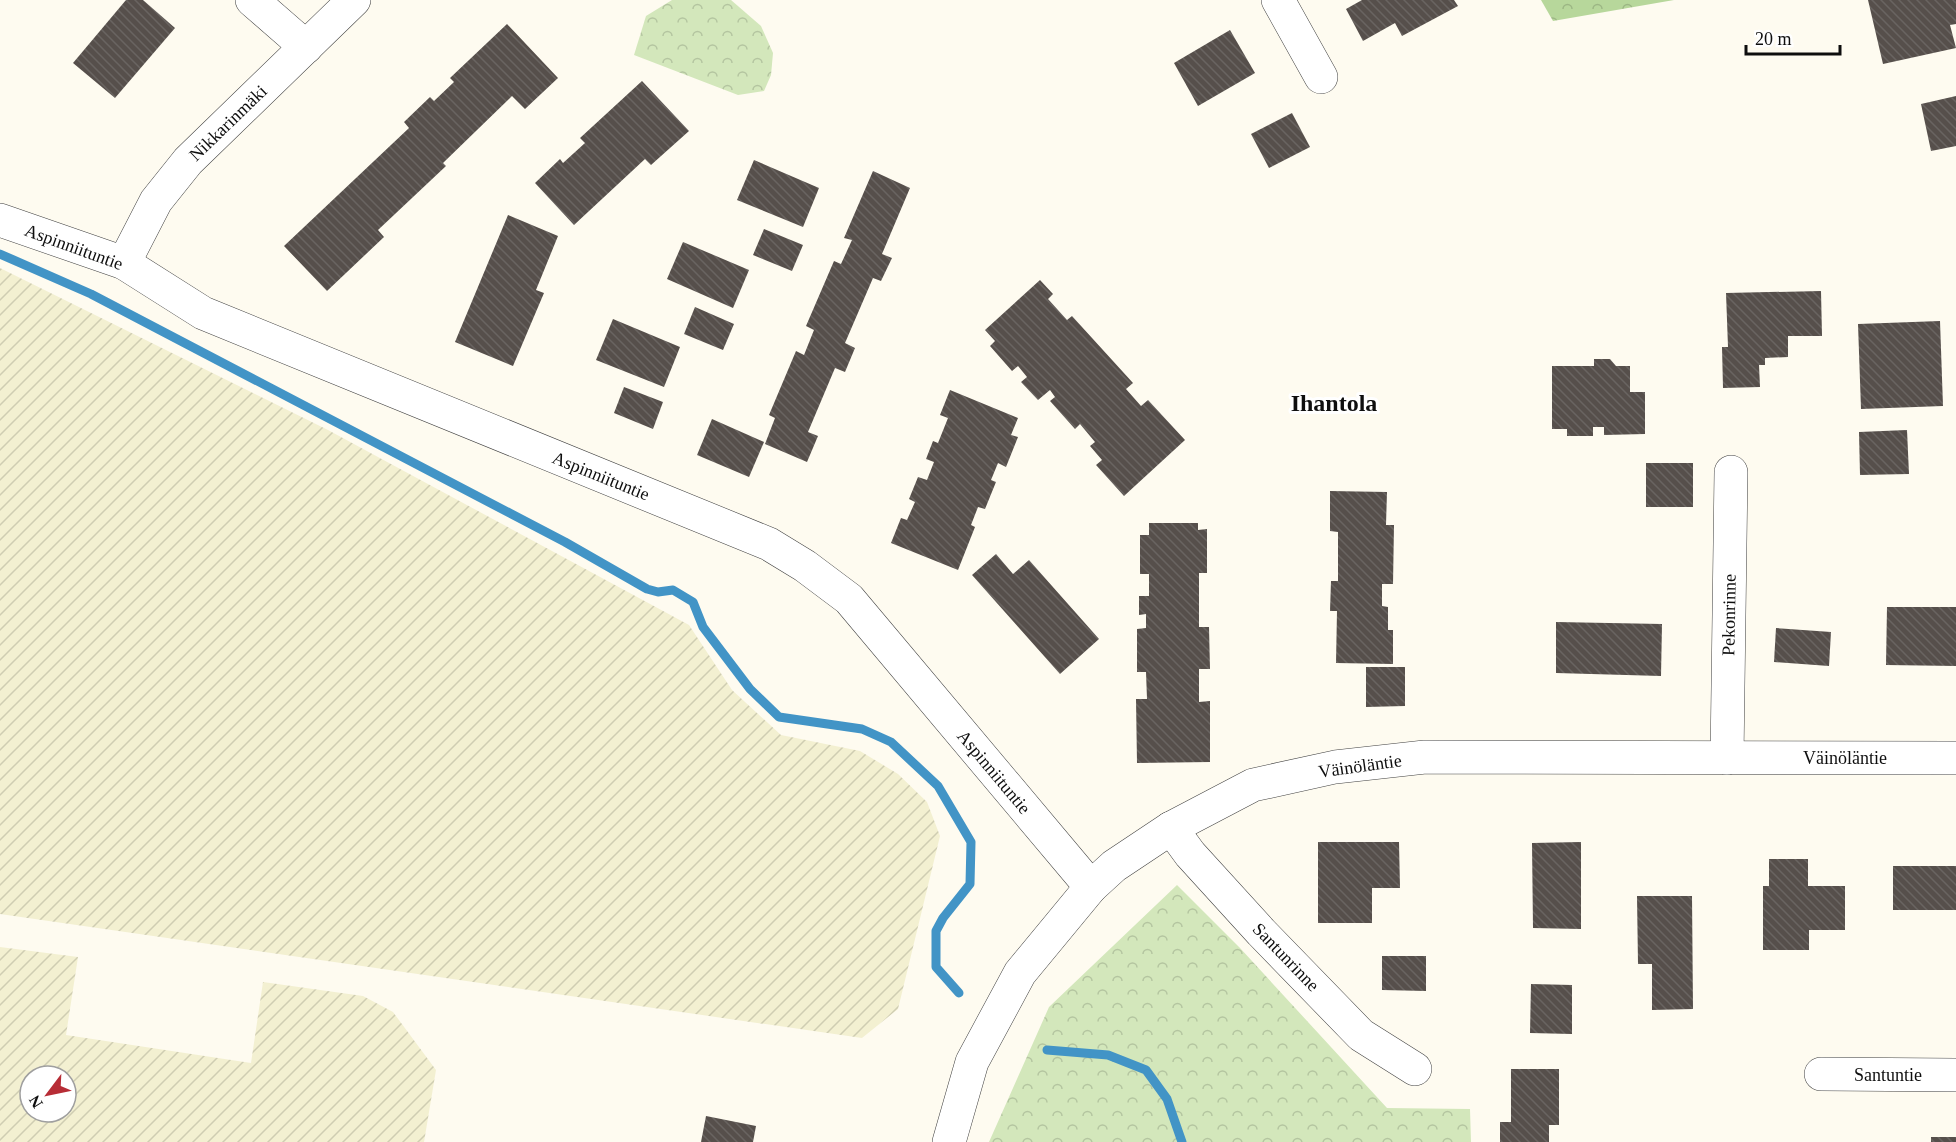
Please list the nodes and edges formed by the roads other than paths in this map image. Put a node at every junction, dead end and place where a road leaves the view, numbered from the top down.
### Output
1 (252, 0) edge
2 (354, 0) edge
3 (1278, 0) edge
4 (306, 47) junction
5 (1321, 77) dead end
6 (0, 220) edge
7 (124, 263) junction
8 (1731, 472) dead end
9 (1727, 758) junction
10 (1956, 758) edge
11 (1171, 828) junction
12 (1091, 886) junction
13 (1415, 1069) dead end
14 (1821, 1074) dead end
15 (1956, 1075) edge
16 (949, 1142) edge

1 - 4 street
2 - 4 street, Nikkarinmäki
3 - 5 street
4 - 7 street, Nikkarinmäki
6 - 7 street, Aspinniituntie
7 - 12 street, Aspinniituntie
8 - 9 street, Pekonrinne
9 - 10 street, Väinöläntie
9 - 11 street, Väinöläntie
11 - 12 street, Väinöläntie
11 - 13 street, Santunrinne
12 - 16 street, Väinöläntie
14 - 15 street, Santuntie

